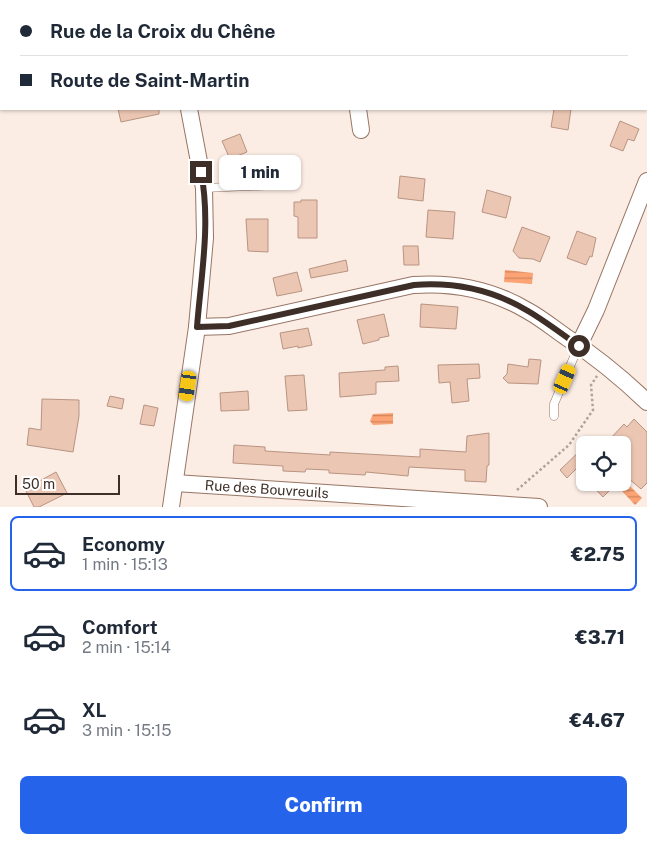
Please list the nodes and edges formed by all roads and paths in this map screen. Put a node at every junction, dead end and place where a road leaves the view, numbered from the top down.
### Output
1 (189, 110) edge
2 (358, 110) edge
3 (361, 130) dead end
4 (647, 180) edge
5 (276, 185) dead end
6 (204, 188) junction
7 (197, 327) junction
8 (579, 346) junction
9 (604, 364) junction
10 (647, 402) edge
11 (554, 416) dead end
12 (175, 483) junction
13 (500, 504) junction
14 (171, 506) edge
15 (539, 506) edge

1 - 6 street
2 - 3 street
4 - 8 street
5 - 6 lane
6 - 7 street
7 - 8 street
7 - 12 street
8 - 9 street
8 - 11 lane
9 - 10 street
9 - 13 path
12 - 13 street, Rue des Bouvreuils
12 - 14 street
13 - 15 street, Rue des Bouvreuils

